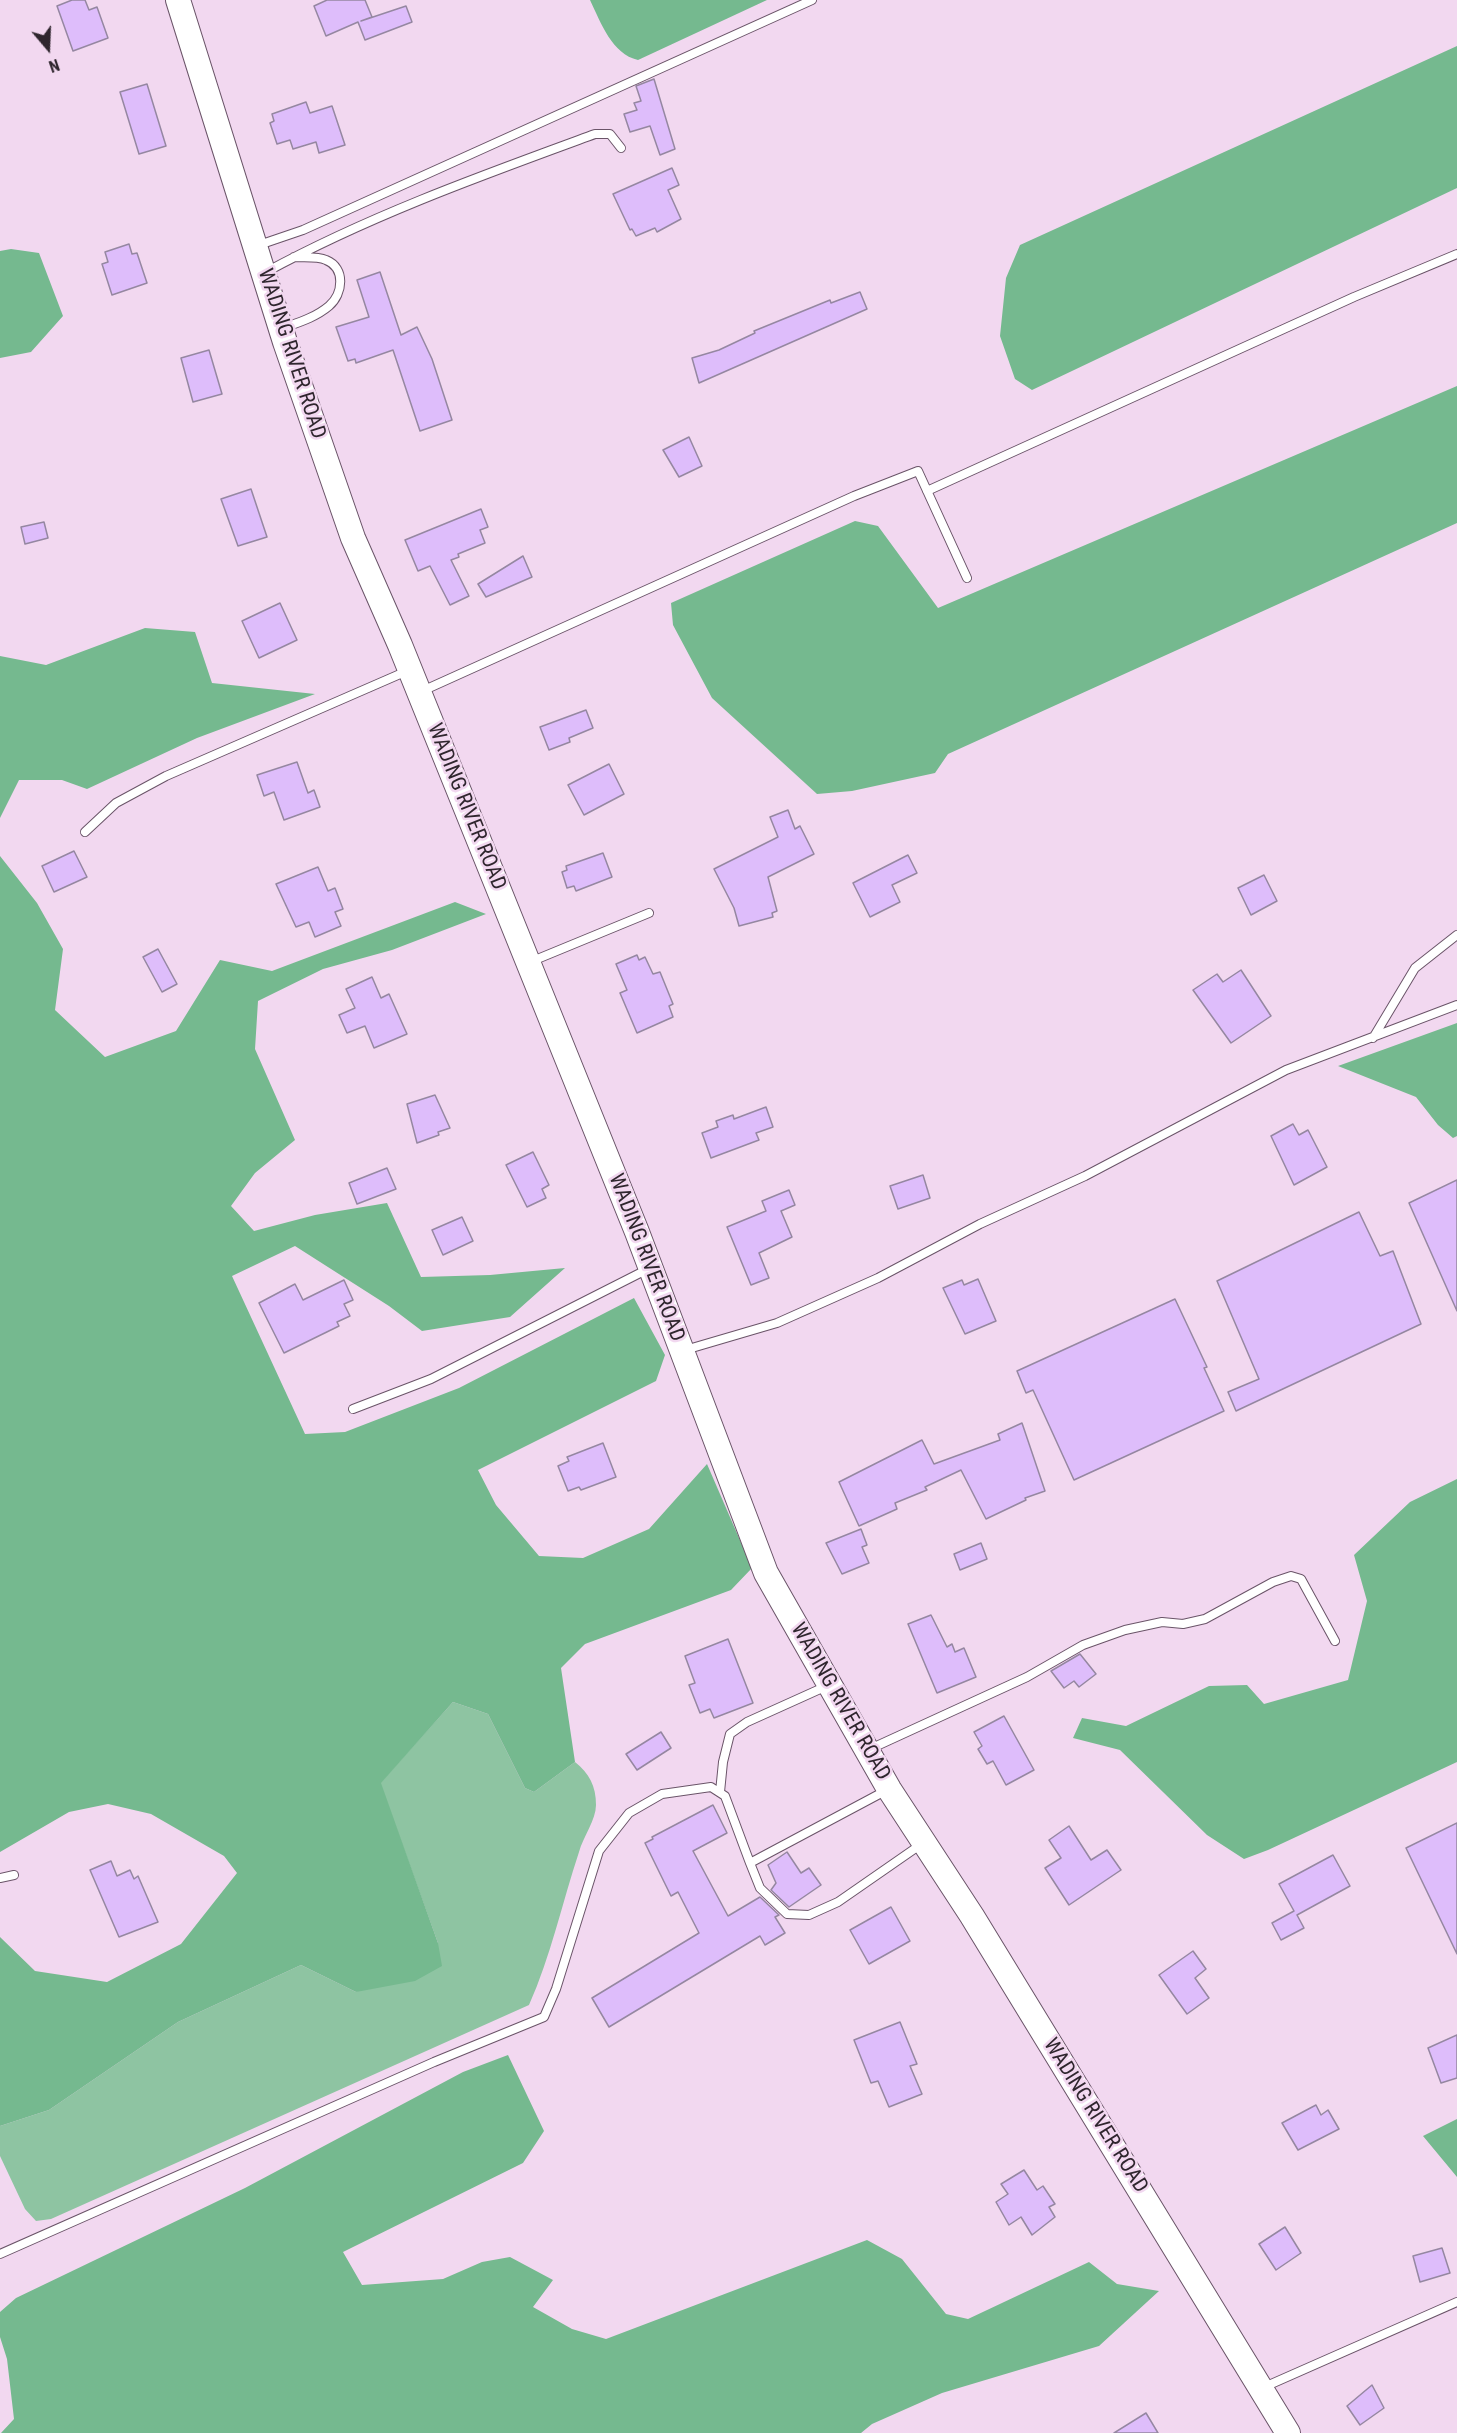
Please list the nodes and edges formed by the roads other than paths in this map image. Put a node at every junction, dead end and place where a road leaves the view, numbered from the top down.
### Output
1 (178, 0) edge
2 (812, 0) edge
3 (621, 148) dead end
4 (255, 246) junction
5 (1457, 254) edge
6 (293, 257) junction
7 (264, 273) junction
8 (281, 328) junction
9 (927, 491) junction
10 (968, 578) dead end
11 (410, 670) junction
12 (419, 692) junction
13 (85, 832) dead end
14 (649, 913) dead end
15 (1457, 935) edge
16 (528, 962) junction
17 (1457, 1005) edge
18 (1373, 1038) junction
19 (651, 1268) junction
20 (682, 1351) junction
21 (353, 1409) dead end
22 (1335, 1641) dead end
23 (829, 1684) junction
24 (867, 1751) junction
25 (889, 1789) junction
26 (720, 1792) junction
27 (924, 1842) junction
28 (750, 1863) junction
29 (14, 1875) dead end
30 (0, 1878) edge
31 (0, 2254) edge
32 (1457, 2302) edge
33 (1262, 2388) junction
34 (1288, 2433) edge

1 - 4 main road, WADING RIVER ROAD
2 - 4 lane
3 - 6 lane
4 - 7 main road, WADING RIVER ROAD
5 - 9 lane
6 - 7 lane
6 - 8 lane
7 - 8 main road, WADING RIVER ROAD
8 - 11 main road, WADING RIVER ROAD
9 - 10 lane
9 - 12 lane
11 - 12 main road, WADING RIVER ROAD
11 - 13 lane
12 - 16 main road, WADING RIVER ROAD
14 - 16 lane
15 - 18 lane
16 - 19 main road, WADING RIVER ROAD
17 - 18 lane
18 - 20 lane
19 - 20 main road, WADING RIVER ROAD
19 - 21 lane
20 - 23 main road, WADING RIVER ROAD
22 - 24 lane
23 - 24 main road, WADING RIVER ROAD
23 - 26 lane
24 - 25 main road, WADING RIVER ROAD
25 - 27 main road, WADING RIVER ROAD
25 - 28 lane
26 - 28 lane
26 - 31 lane
27 - 28 lane
27 - 33 main road, WADING RIVER ROAD
29 - 30 lane
32 - 33 lane
33 - 34 main road, WADING RIVER ROAD

